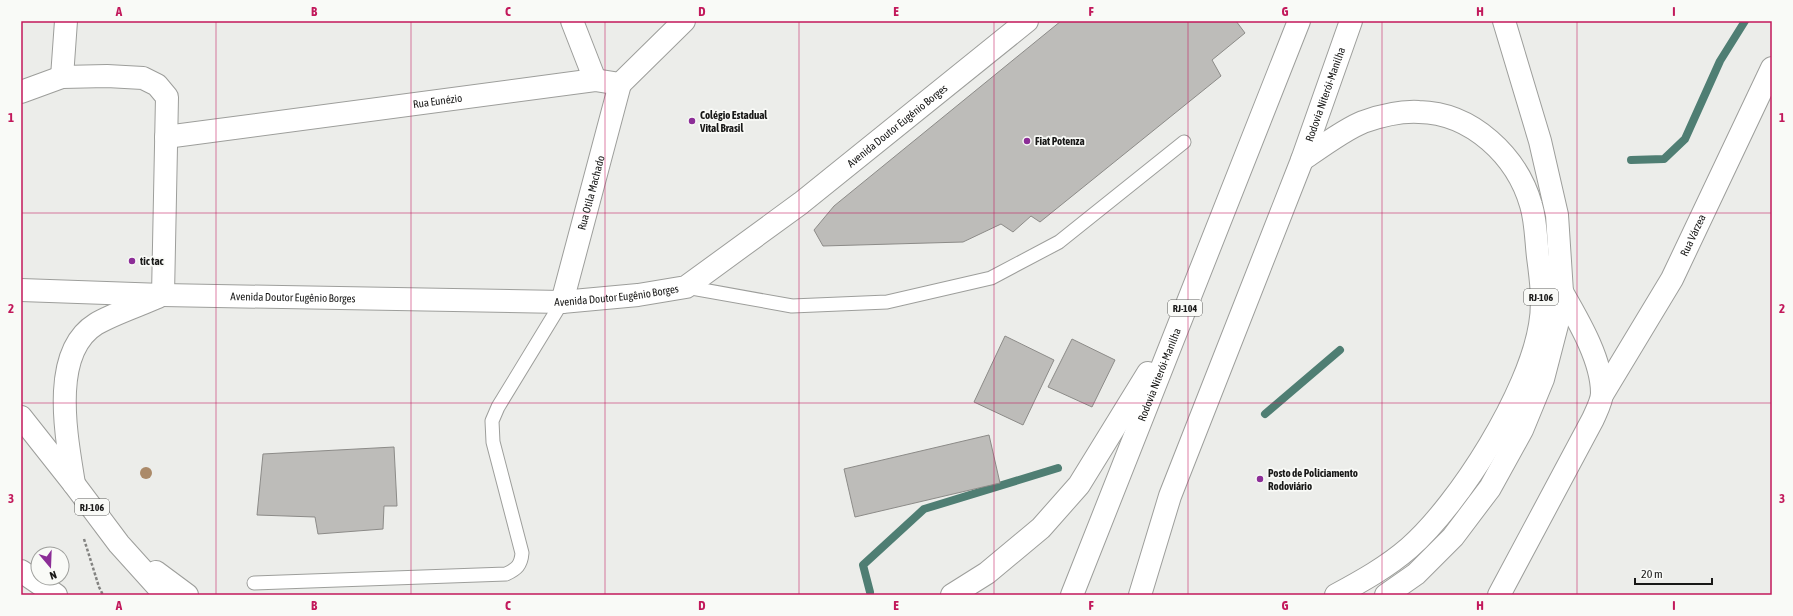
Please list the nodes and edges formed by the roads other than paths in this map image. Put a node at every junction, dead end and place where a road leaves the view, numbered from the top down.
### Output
1 (66, 21) edge
2 (572, 21) edge
3 (684, 21) edge
4 (1027, 21) edge
5 (1300, 21) edge
6 (1351, 21) edge
7 (1504, 21) edge
8 (1772, 68) edge
9 (62, 77) junction
10 (595, 80) junction
11 (620, 84) junction
12 (21, 92) edge
13 (166, 137) junction
14 (1184, 142) dead end
15 (1302, 160) junction
16 (686, 287) junction
17 (21, 290) edge
18 (1562, 292) junction
19 (162, 295) junction
20 (562, 302) junction
21 (1178, 326) junction
22 (1602, 395) junction
23 (21, 417) edge
24 (74, 484) junction
25 (119, 544) junction
26 (21, 571) edge
27 (254, 583) dead end
28 (56, 595) edge
29 (165, 595) edge
30 (187, 595) edge
31 (952, 595) edge
32 (1072, 595) edge
33 (1140, 595) edge
34 (1336, 595) edge
35 (1386, 595) edge
36 (1499, 595) edge

1 - 9 main road
2 - 10 main road
3 - 11 main road
4 - 16 main road, Avenida Doutor Eugênio Borges
5 - 21 main road, Rodovia Niterói-Manilha / RJ-104
6 - 15 main road, Rodovia Niterói-Manilha
7 - 18 main road, RJ-106
8 - 22 main road, Rua Várzea
9 - 12 main road
9 - 13 main road
10 - 11 main road, Rua Eunézio
10 - 13 main road, Rua Eunézio
11 - 20 main road, Rua Otila Machado
13 - 19 main road
14 - 16 lane
15 - 33 main road, Rodovia Niterói-Manilha
15 - 34 main road, RJ-106
16 - 20 main road, Avenida Doutor Eugênio Borges
17 - 19 main road, Avenida Doutor Eugênio Borges
18 - 22 main road
18 - 35 main road, RJ-106
19 - 20 main road, Avenida Doutor Eugênio Borges
19 - 24 main road, Avenida Doutor Eugênio Borges
20 - 27 lane
21 - 31 main road
21 - 32 main road, Rodovia Niterói-Manilha / RJ-104
22 - 36 main road, Rua Várzea
23 - 24 main road, Avenida Doutor Eugênio Borges / RJ-106
24 - 25 main road, Avenida Doutor Eugênio Borges / RJ-106
25 - 29 main road, Avenida Doutor Eugênio Borges / RJ-106
25 - 30 main road
26 - 28 main road

